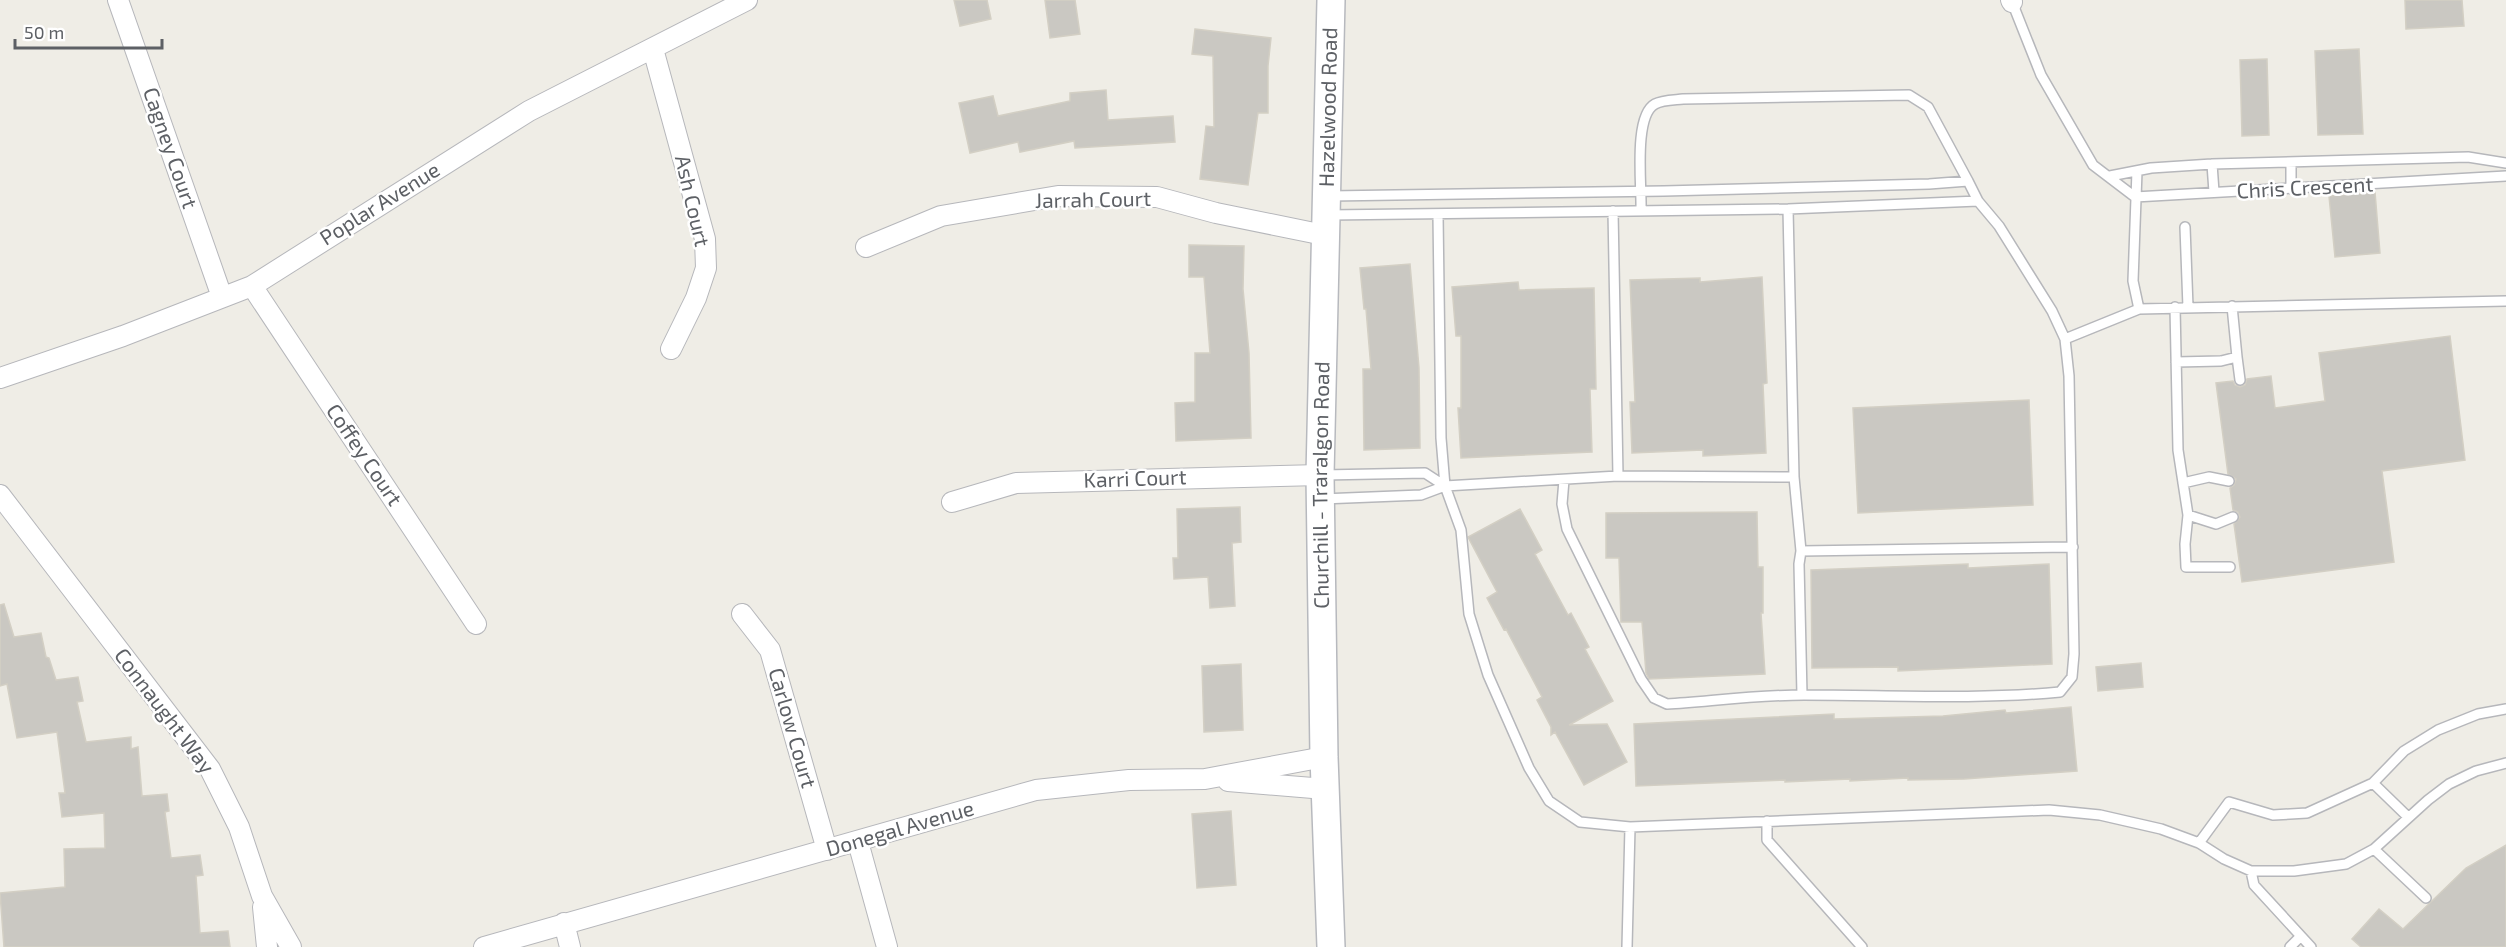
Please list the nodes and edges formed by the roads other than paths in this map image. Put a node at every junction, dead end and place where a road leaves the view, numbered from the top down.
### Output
1 (118, 0) edge
2 (747, 0) edge
3 (1331, 0) edge
4 (2012, 1) edge
5 (653, 49) junction
6 (2290, 162) junction
7 (2506, 163) edge
8 (2212, 164) junction
9 (2137, 171) junction
10 (2110, 176) junction
11 (2506, 176) edge
12 (1968, 181) junction
13 (2291, 189) junction
14 (1601, 192) junction
15 (1642, 192) junction
16 (1664, 192) junction
17 (2214, 192) junction
18 (2135, 197) junction
19 (1978, 201) junction
20 (1788, 209) junction
21 (1641, 210) junction
22 (1664, 210) junction
23 (1602, 211) junction
24 (1613, 211) junction
25 (1326, 215) junction
26 (1438, 215) junction
27 (2185, 227) dead end
28 (866, 247) dead end
29 (252, 286) junction
30 (222, 297) junction
31 (2506, 301) edge
32 (2232, 306) junction
33 (2175, 307) junction
34 (2188, 307) junction
35 (2139, 309) junction
36 (2065, 339) junction
37 (671, 348) dead end
38 (2237, 357) junction
39 (2176, 362) junction
40 (0, 378) edge
41 (2241, 380) dead end
42 (1618, 476) junction
43 (1794, 477) junction
44 (1564, 480) junction
45 (2229, 482) dead end
46 (2184, 483) junction
47 (1445, 486) junction
48 (1320, 487) junction
49 (0, 495) edge
50 (952, 502) dead end
51 (2188, 515) junction
52 (2233, 517) dead end
53 (2073, 547) junction
54 (1801, 551) junction
55 (2230, 567) dead end
56 (742, 614) dead end
57 (476, 624) dead end
58 (1802, 695) junction
59 (2506, 709) edge
60 (1324, 757) junction
61 (2506, 763) edge
62 (1205, 779) junction
63 (2373, 783) junction
64 (1324, 789) junction
65 (2408, 817) junction
66 (1767, 821) junction
67 (1630, 827) junction
68 (858, 842) junction
69 (2199, 843) junction
70 (2374, 849) junction
71 (827, 850) junction
72 (2251, 871) junction
73 (262, 896) junction
74 (2426, 898) dead end
75 (564, 923) junction
76 (2300, 937) junction
77 (267, 947) edge
78 (291, 947) edge
79 (484, 947) edge
80 (570, 947) edge
81 (887, 947) edge
82 (1331, 947) edge
83 (1627, 947) edge
84 (1862, 947) edge
85 (2290, 947) edge
86 (2311, 947) edge

1 - 30 street, Cagney Court
2 - 5 street, Poplar Avenue
3 - 25 main road, Hazelwood Road
4 - 10 lane
5 - 29 street, Poplar Avenue
5 - 37 street, Ash Court
6 - 7 lane, Chris Crescent
6 - 8 lane, Chris Crescent
6 - 13 lane
8 - 9 lane, Chris Crescent
8 - 17 lane
9 - 10 lane, Chris Crescent
9 - 18 lane
10 - 18 lane
11 - 13 lane, Chris Crescent
12 - 15 lane
12 - 16 lane
12 - 19 lane
13 - 17 lane, Chris Crescent
14 - 15 lane
14 - 23 lane
14 - 25 lane
15 - 16 lane
15 - 21 lane
16 - 22 lane
17 - 18 lane, Chris Crescent
18 - 35 lane
19 - 20 lane
19 - 36 lane
20 - 22 lane
20 - 43 lane
21 - 22 lane
21 - 24 lane
23 - 24 lane
23 - 26 lane
24 - 42 lane
25 - 26 lane
25 - 28 street, Jarrah Court
25 - 48 main road, Churchill - Traralgon Road
26 - 47 lane
27 - 34 lane
29 - 30 street, Poplar Avenue
29 - 57 street, Coffey Court
30 - 40 street, Poplar Avenue
31 - 32 lane
32 - 34 lane
32 - 38 lane
33 - 34 lane
33 - 35 lane
33 - 39 lane
35 - 36 lane
36 - 53 lane
38 - 39 lane
38 - 41 lane
39 - 46 lane
42 - 43 lane
42 - 44 lane
43 - 54 lane
44 - 47 lane
44 - 58 lane
45 - 46 lane
46 - 51 lane
47 - 48 lane
47 - 48 lane
47 - 67 lane
48 - 50 street, Karri Court
48 - 60 main road, Churchill - Traralgon Road
49 - 73 street, Connaught Way
51 - 52 lane
51 - 55 lane
53 - 54 lane
53 - 58 lane
54 - 58 lane
56 - 71 street, Carlow Court
59 - 63 lane
60 - 62 street, Donegal Avenue
60 - 64 main road
61 - 65 lane
62 - 64 street
62 - 68 street, Donegal Avenue
63 - 65 lane
63 - 69 lane
64 - 82 main road
65 - 70 lane
66 - 67 lane
66 - 69 lane
66 - 84 lane
67 - 83 lane
68 - 71 street, Donegal Avenue
68 - 81 street
69 - 72 lane
70 - 72 lane
70 - 74 lane
71 - 75 street, Donegal Avenue
72 - 76 lane
73 - 77 street
73 - 78 street, Connaught Way
75 - 79 street, Donegal Avenue
75 - 80 street
76 - 85 lane
76 - 86 lane

